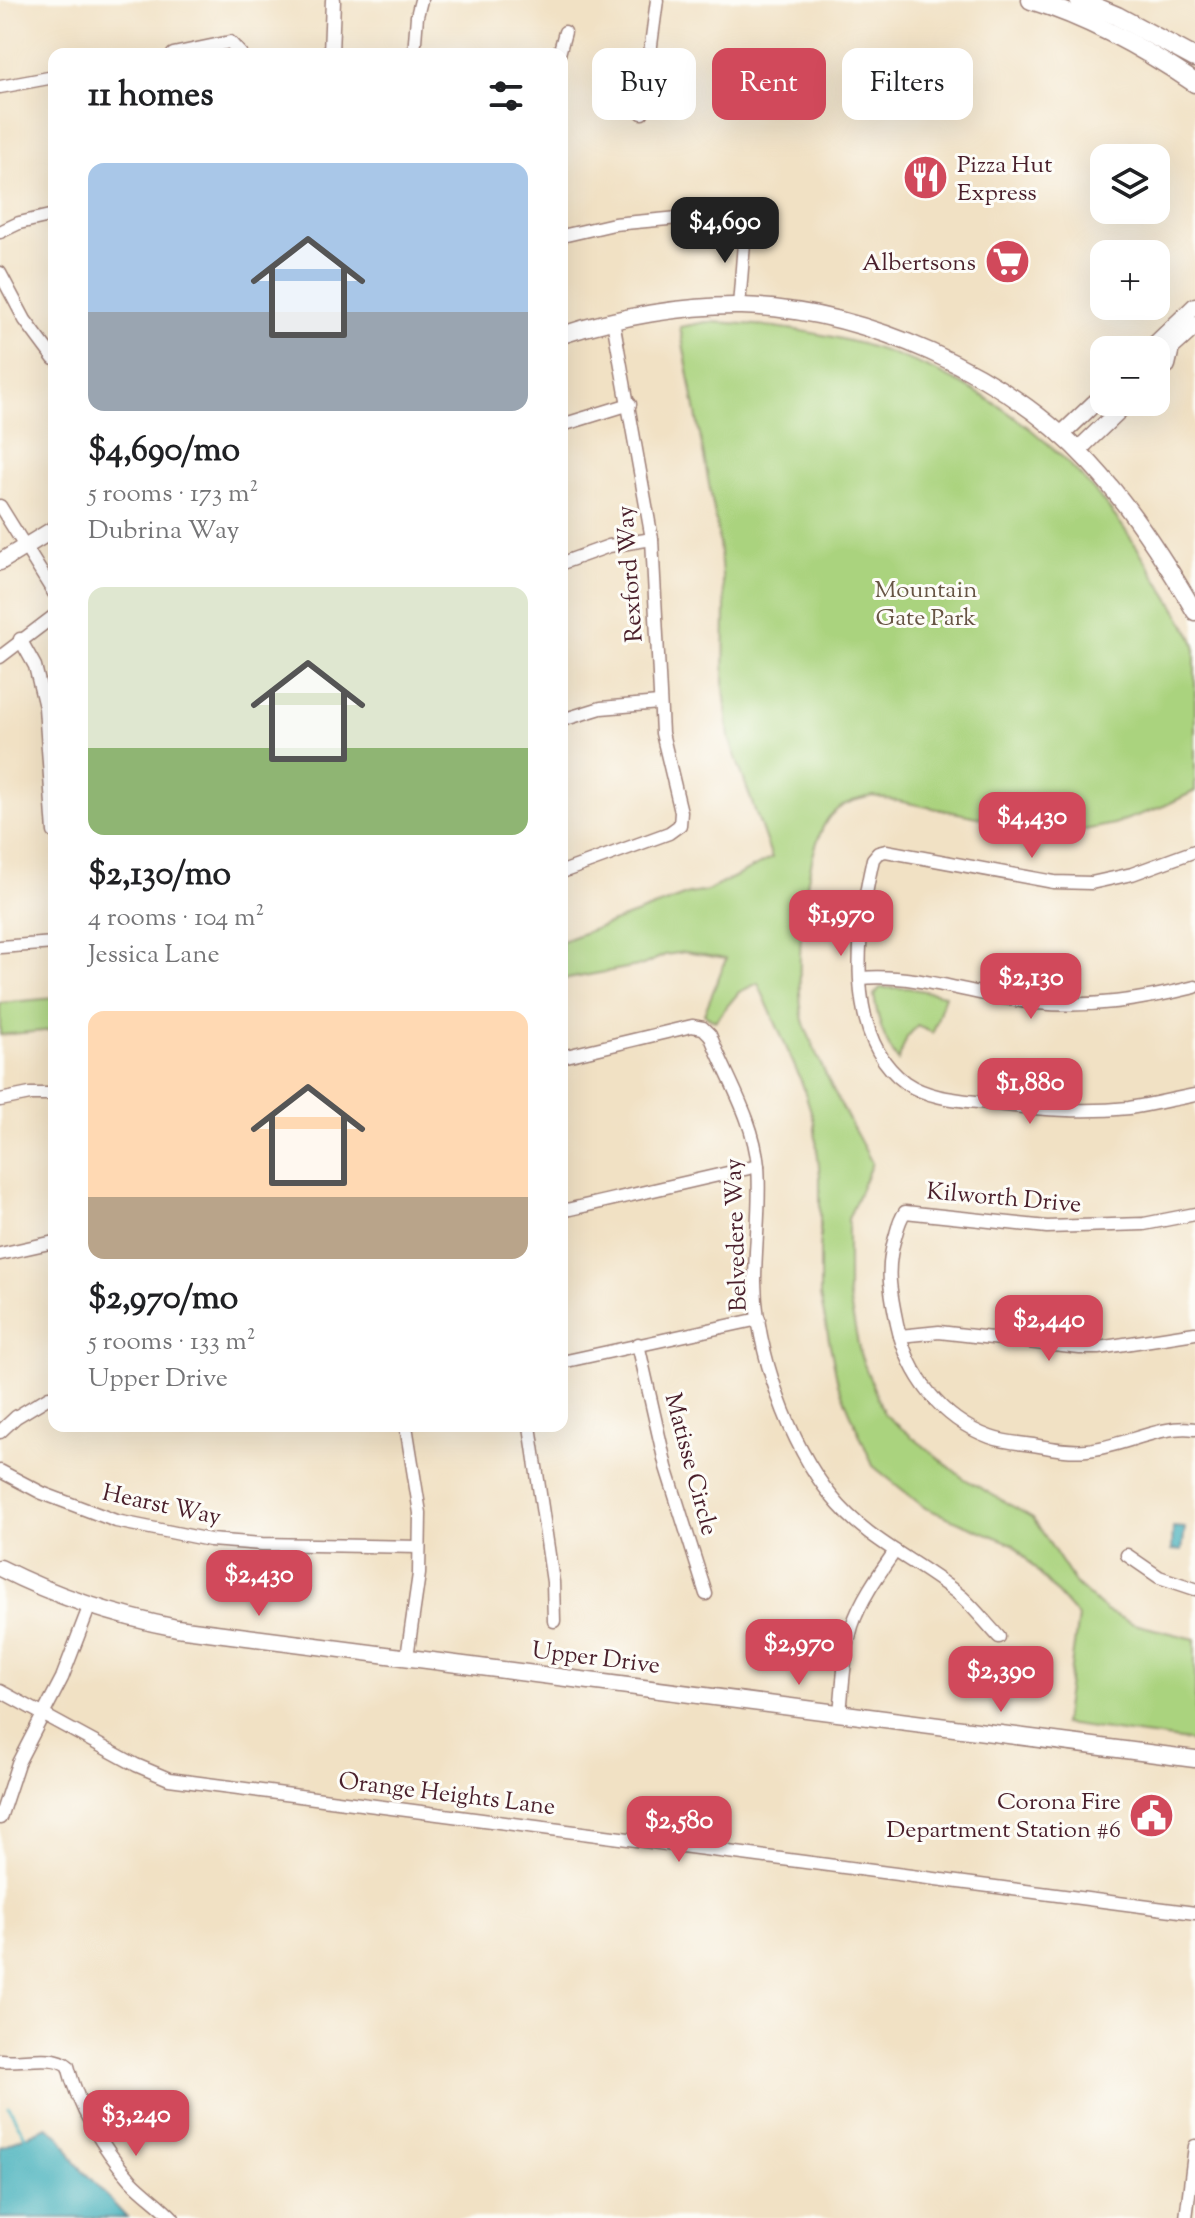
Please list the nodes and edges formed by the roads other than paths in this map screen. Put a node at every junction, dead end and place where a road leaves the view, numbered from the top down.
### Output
1 (333, 0) edge
2 (421, 0) edge
3 (657, 0) edge
4 (1031, 0) edge
5 (1079, 0) edge
6 (565, 32) dead end
7 (202, 48) edge
8 (235, 48) edge
9 (331, 48) edge
10 (414, 48) edge
11 (561, 48) edge
12 (651, 48) edge
13 (1195, 58) edge
14 (48, 78) edge
15 (1195, 83) edge
16 (0, 87) edge
17 (48, 216) edge
18 (0, 232) edge
19 (568, 235) edge
20 (0, 273) edge
21 (739, 306) junction
22 (1189, 311) edge
23 (613, 321) junction
24 (568, 333) edge
25 (1163, 336) edge
26 (1195, 339) edge
27 (1170, 350) edge
28 (48, 351) edge
29 (1170, 362) edge
30 (630, 404) junction
31 (1090, 407) edge
32 (1113, 416) edge
33 (568, 423) edge
34 (1061, 435) junction
35 (1078, 450) junction
36 (0, 506) edge
37 (48, 532) edge
38 (652, 539) junction
39 (24, 545) junction
40 (568, 561) edge
41 (0, 562) edge
42 (48, 583) edge
43 (1195, 612) edge
44 (48, 620) edge
45 (20, 639) junction
46 (0, 657) edge
47 (659, 703) junction
48 (568, 718) edge
49 (48, 749) edge
50 (1195, 851) edge
51 (568, 870) edge
52 (48, 943) edge
53 (0, 947) edge
54 (861, 978) junction
55 (1195, 987) edge
56 (568, 1056) edge
57 (48, 1094) edge
58 (1195, 1095) edge
59 (0, 1100) edge
60 (758, 1166) junction
61 (568, 1210) edge
62 (1195, 1214) edge
63 (48, 1243) edge
64 (0, 1254) edge
65 (759, 1319) junction
66 (1195, 1333) edge
67 (900, 1336) junction
68 (638, 1344) junction
69 (568, 1361) edge
70 (48, 1398) edge
71 (1195, 1429) edge
72 (0, 1432) edge
73 (407, 1432) edge
74 (531, 1432) edge
75 (0, 1471) edge
76 (419, 1547) junction
77 (895, 1551) junction
78 (1127, 1555) dead end
79 (0, 1568) edge
80 (1195, 1589) edge
81 (706, 1594) dead end
82 (90, 1605) junction
83 (554, 1621) dead end
84 (999, 1637) dead end
85 (407, 1657) junction
86 (0, 1691) edge
87 (840, 1713) junction
88 (42, 1714) junction
89 (1195, 1759) edge
90 (0, 1818) edge
91 (1195, 1913) edge
92 (0, 2060) edge
93 (1195, 2146) edge
94 (173, 2218) edge
95 (1186, 2218) edge

1 - 9 street
2 - 10 street
3 - 12 street
4 - 15 main road
5 - 13 main road
6 - 11 street
7 - 8 street
14 - 16 street
17 - 18 street
19 - 21 street
20 - 28 street
21 - 23 main road
21 - 34 main road
22 - 25 main road
22 - 27 main road
23 - 24 main road
23 - 30 street, Rexford Way
26 - 29 main road
30 - 33 street
30 - 38 street, Rexford Way
31 - 34 main road
32 - 35 main road
34 - 35 main road
35 - 43 main road
36 - 39 street
37 - 39 main road
38 - 40 street
38 - 47 street, Rexford Way
39 - 41 main road
39 - 42 street
44 - 45 street
45 - 46 street
45 - 49 street
47 - 48 street
47 - 51 street, Rexford Way
50 - 54 street
52 - 53 street
54 - 55 street
54 - 58 street
56 - 60 street, Belvedere Way
57 - 59 street
60 - 61 street
60 - 65 street, Belvedere Way
62 - 67 street, Kilworth Drive
63 - 64 street
65 - 68 street
65 - 77 street, Belvedere Way
66 - 67 street
67 - 71 street
68 - 69 street
68 - 81 street, Matisse Circle
70 - 72 street
73 - 76 street
74 - 83 street
75 - 76 street, Hearst Way
76 - 85 street
77 - 84 street, Belvedere Way
77 - 87 street
78 - 80 street
79 - 82 main road, Upper Drive
82 - 85 main road, Upper Drive
82 - 88 street
85 - 87 main road, Upper Drive
86 - 88 street, Orange Heights Lane
87 - 89 main road, Upper Drive
88 - 90 street
88 - 91 street, Orange Heights Lane
92 - 94 street
93 - 95 street

